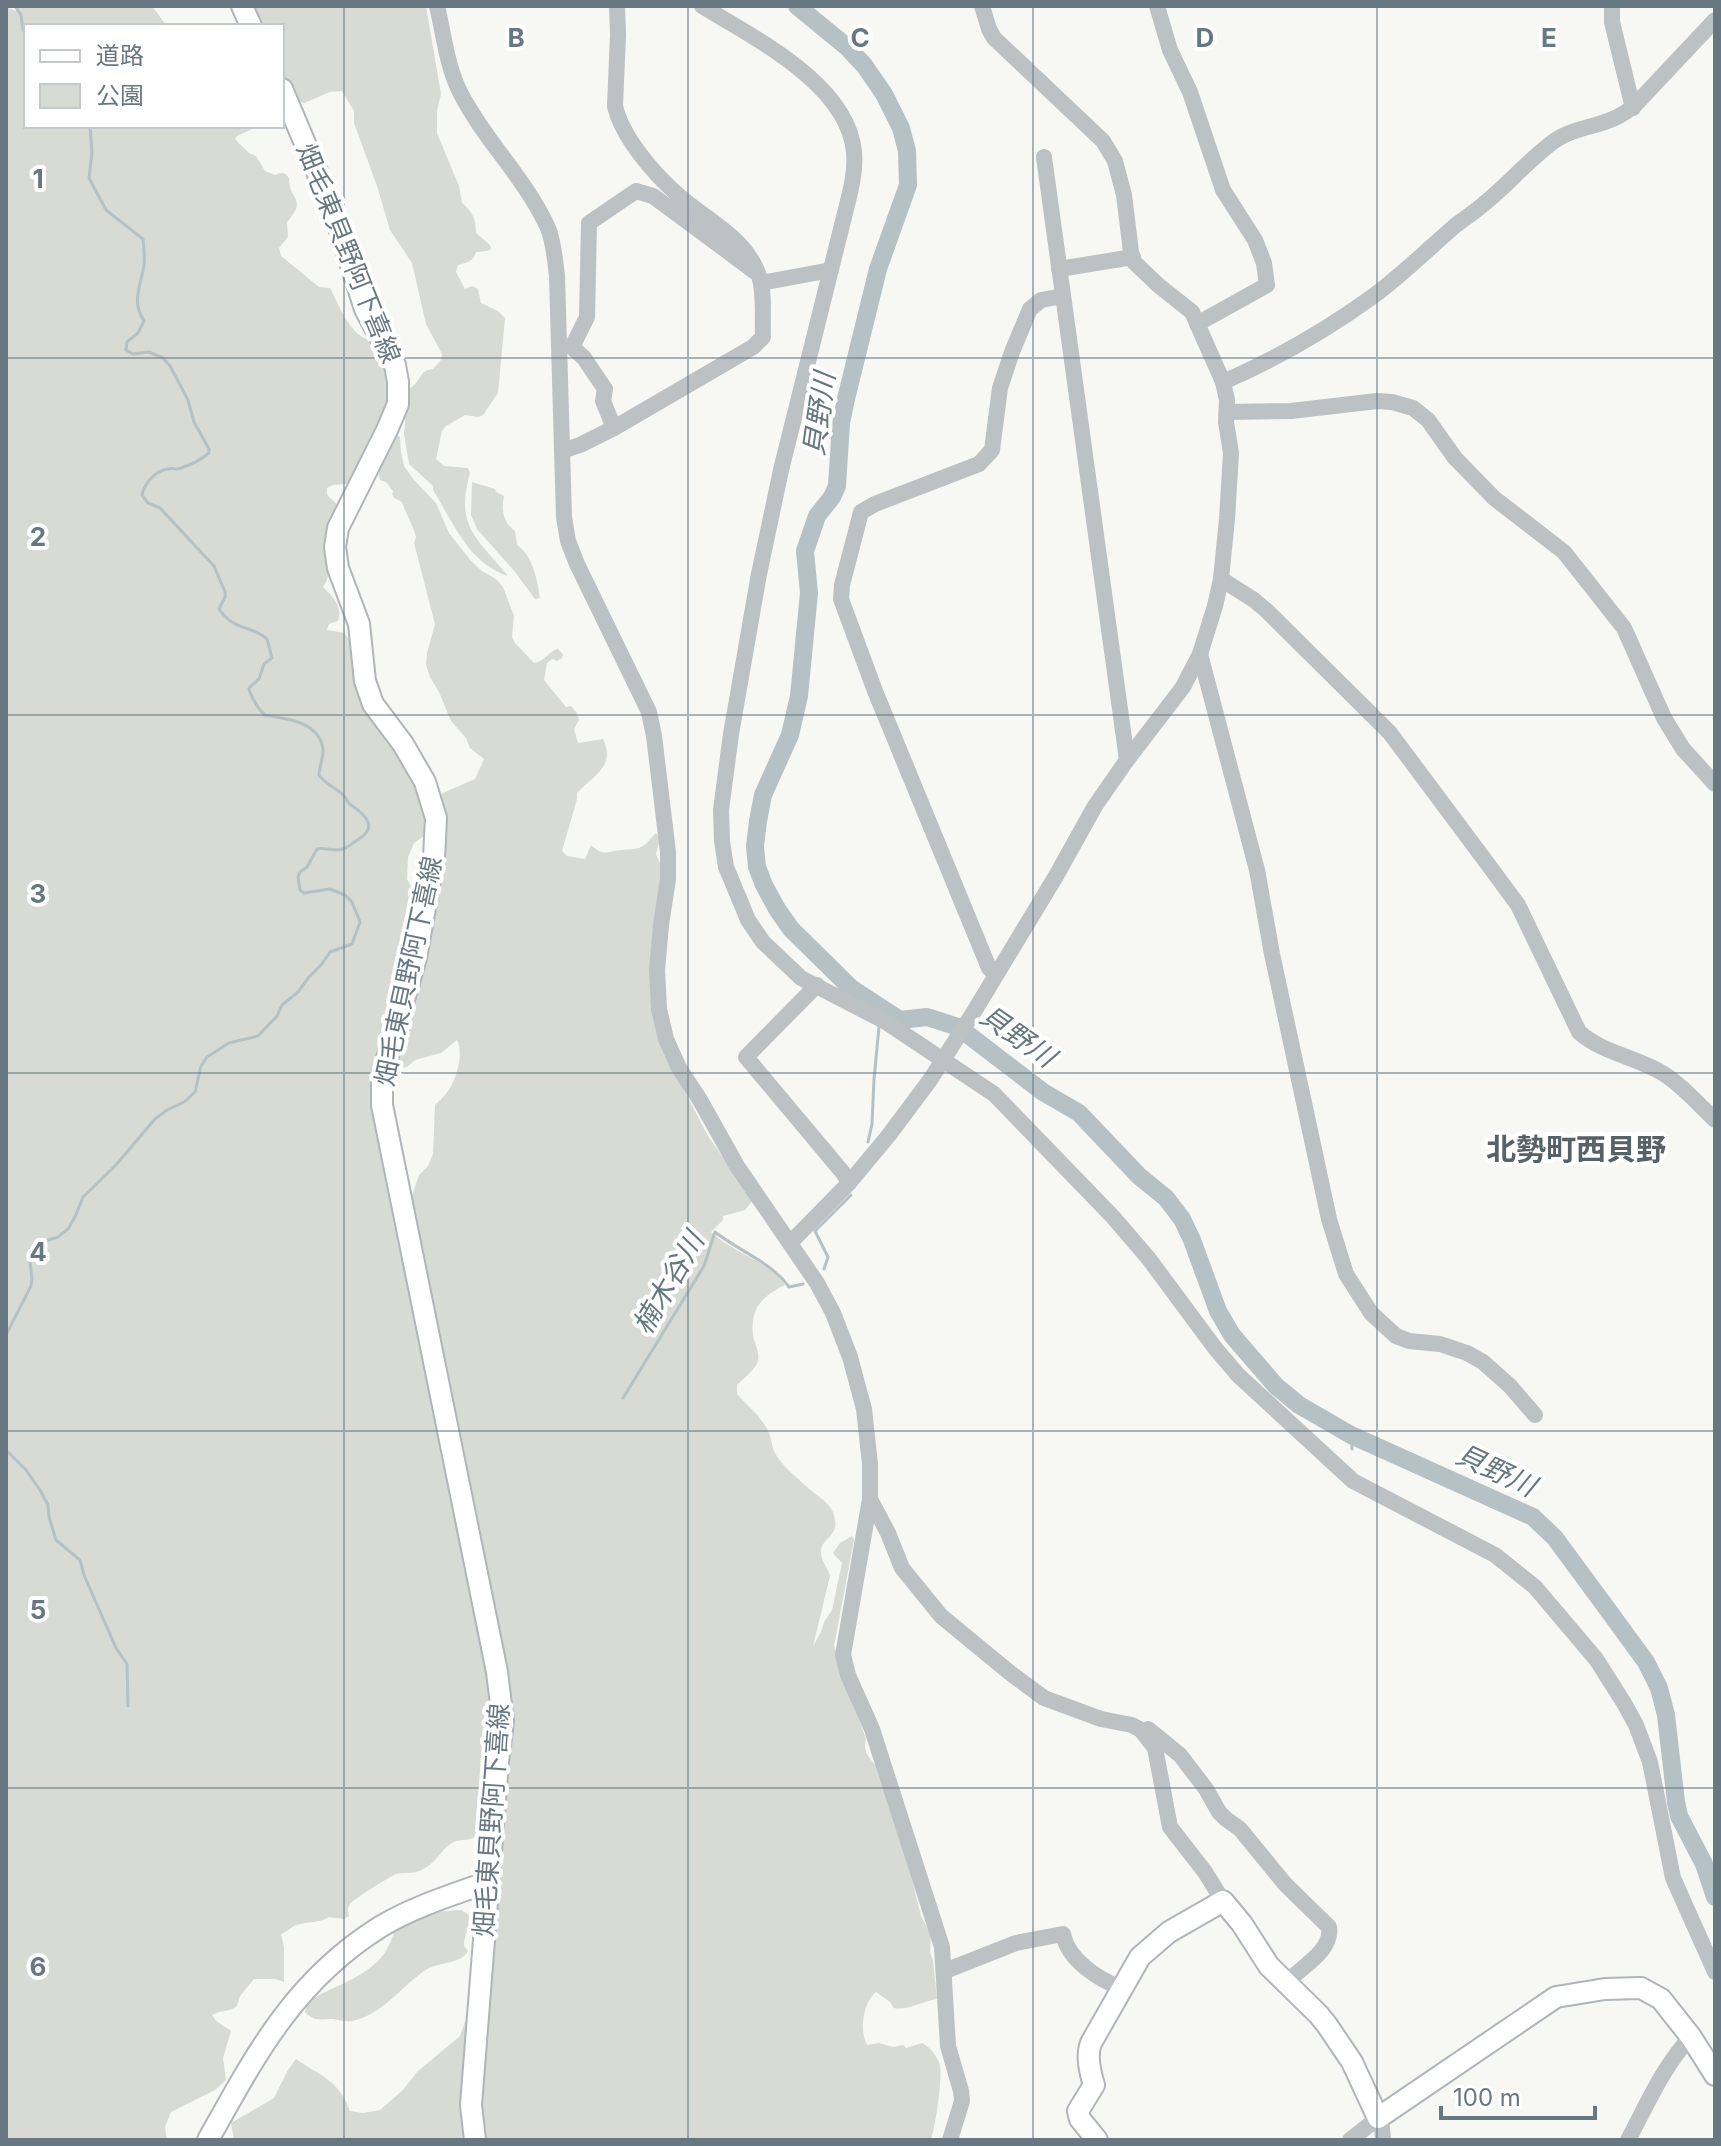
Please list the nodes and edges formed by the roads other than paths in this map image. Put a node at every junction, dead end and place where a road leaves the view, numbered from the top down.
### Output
1 (437, 6) edge
2 (617, 6) edge
3 (702, 6) edge
4 (982, 6) edge
5 (1157, 6) edge
6 (1612, 6) edge
7 (1715, 20) edge
8 (284, 94) edge
9 (1638, 102) junction
10 (1044, 157) dead end
11 (1133, 257) junction
12 (1059, 269) junction
13 (831, 270) junction
14 (760, 279) junction
15 (1063, 296) junction
16 (1197, 324) junction
17 (1223, 382) junction
18 (1227, 412) junction
19 (614, 428) junction
20 (562, 451) junction
21 (1221, 579) junction
22 (1200, 654) junction
23 (1127, 760) junction
24 (1715, 784) edge
25 (996, 975) junction
26 (817, 985) junction
27 (943, 1059) junction
28 (1715, 1120) edge
29 (849, 1183) junction
30 (790, 1243) junction
31 (1535, 1415) dead end
32 (870, 1499) junction
33 (1132, 1725) junction
34 (488, 1882) junction
35 (1223, 1901) junction
36 (945, 1971) junction
37 (1715, 1972) edge
38 (1287, 1982) junction
39 (1121, 1988) junction
40 (1691, 2037) junction
41 (1715, 2075) edge
42 (1378, 2118) junction
43 (208, 2140) edge
44 (475, 2140) edge
45 (950, 2140) edge
46 (1097, 2140) edge
47 (1350, 2140) edge
48 (1383, 2140) edge
49 (1628, 2140) edge

1 - 20 street
2 - 14 street
3 - 13 street
4 - 11 street
5 - 16 street
6 - 9 street
7 - 9 street
8 - 34 main road, 畑毛東貝野阿下喜線
9 - 17 street
10 - 12 street
11 - 12 street
11 - 16 street
12 - 15 street
13 - 14 street
13 - 26 street
14 - 19 street
14 - 19 street
15 - 23 street
15 - 25 street
16 - 17 street
17 - 18 street
18 - 21 street
18 - 24 street
19 - 20 street
20 - 30 street
21 - 22 street
21 - 28 street
22 - 23 street
22 - 31 street
23 - 25 street
25 - 27 street
26 - 27 street
26 - 29 street
27 - 29 street
27 - 37 street
29 - 30 street
30 - 32 street
32 - 33 street
32 - 36 street
33 - 35 street
33 - 38 street
34 - 43 main road
34 - 44 main road, 畑毛東貝野阿下喜線
35 - 38 main road
35 - 39 main road
36 - 39 street
36 - 45 street
38 - 42 main road
39 - 46 main road
40 - 41 main road
40 - 42 main road
40 - 49 street
42 - 47 street
42 - 48 street

